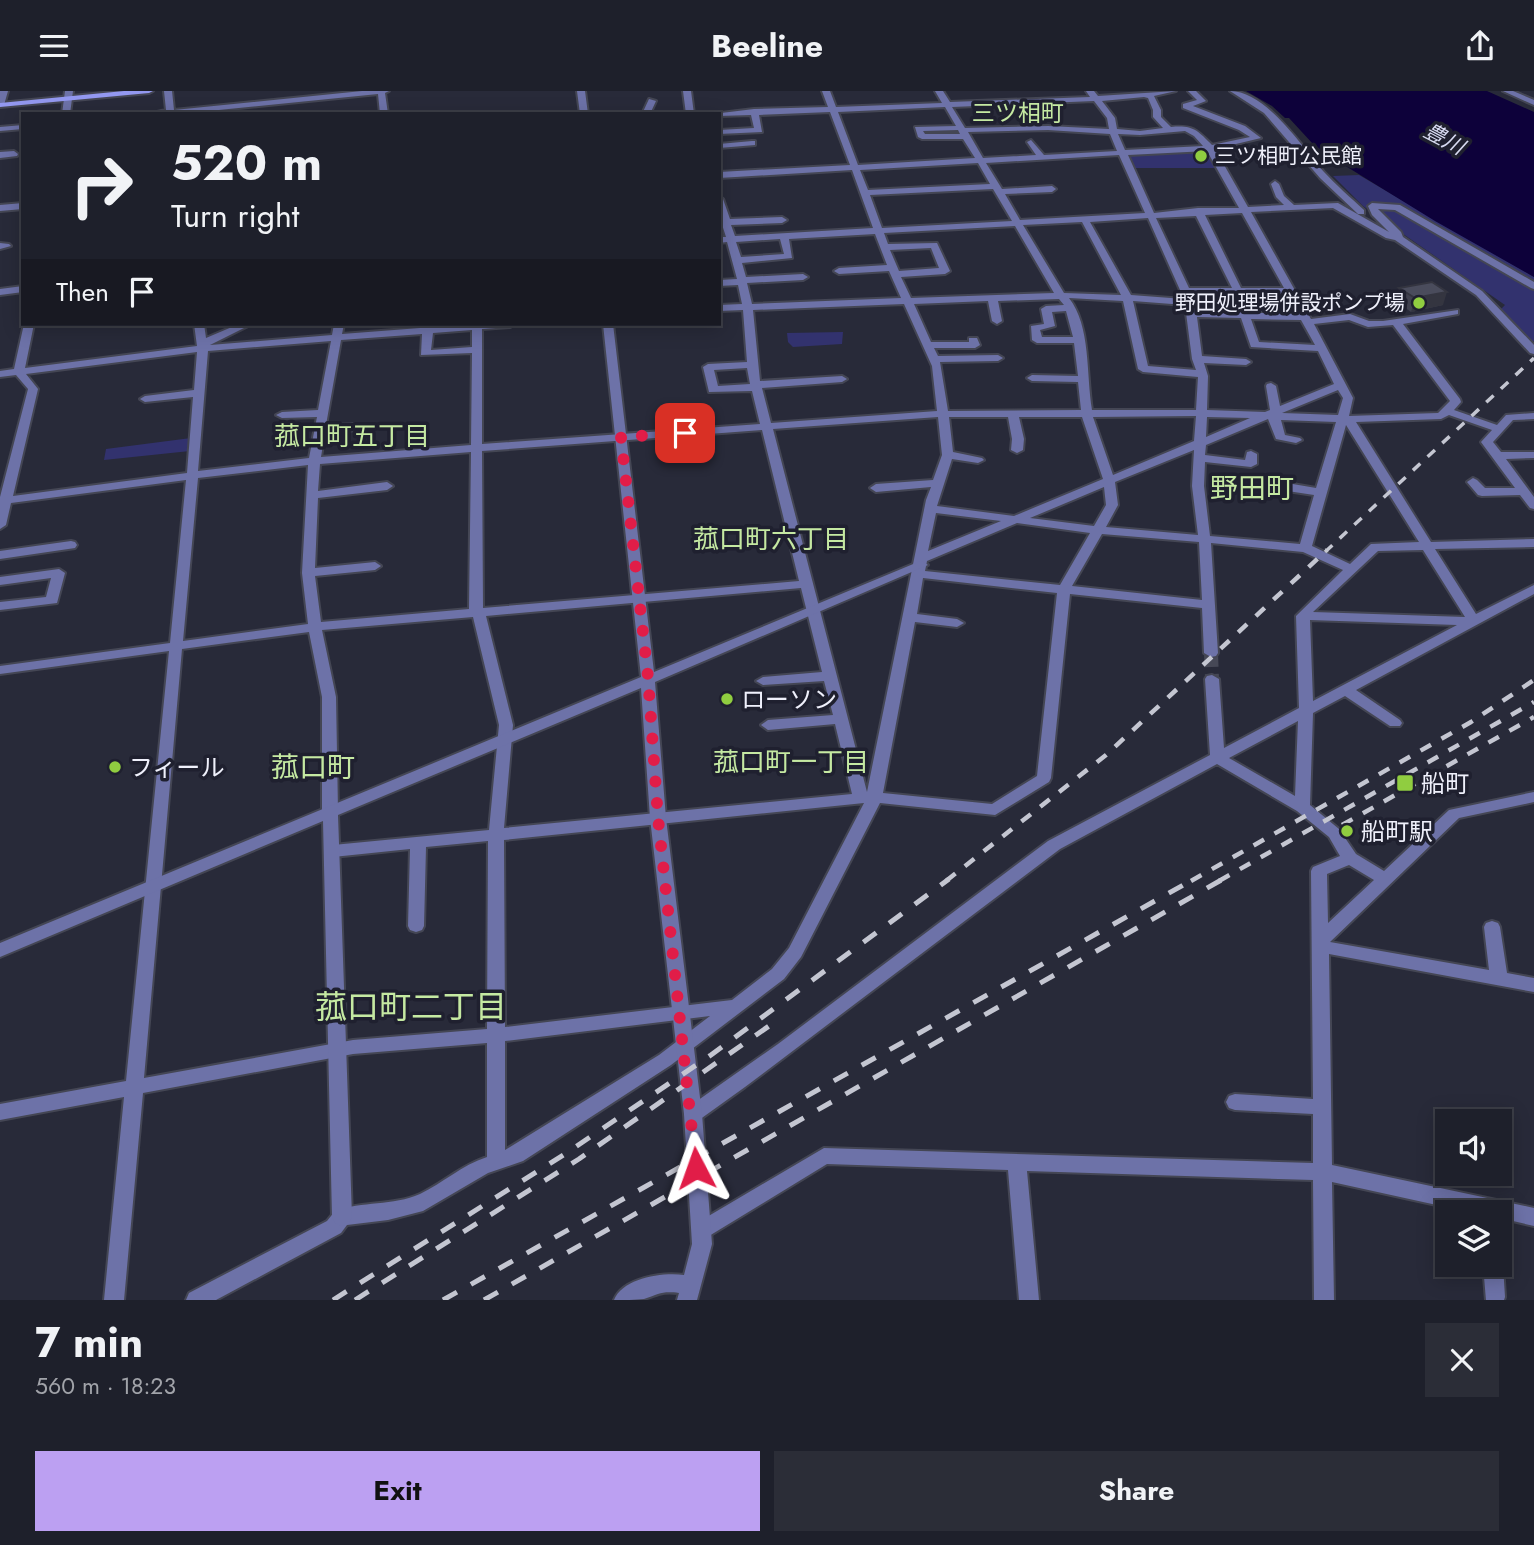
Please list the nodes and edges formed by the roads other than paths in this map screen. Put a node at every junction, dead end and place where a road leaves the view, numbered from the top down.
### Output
1 (4, 91) edge
2 (149, 91) edge
3 (167, 91) edge
4 (261, 91) edge
5 (382, 91) edge
6 (581, 91) edge
7 (687, 91) edge
8 (825, 91) edge
9 (939, 91) edge
10 (1018, 91) edge
11 (1138, 91) edge
12 (1172, 91) edge
13 (1192, 91) edge
14 (1234, 91) edge
15 (1507, 91) edge
16 (69, 95) edge
17 (1093, 95) edge
18 (1147, 96) junction
19 (758, 100) dead end
20 (1050, 100) junction
21 (652, 101) dead end
22 (1025, 101) junction
23 (992, 102) junction
24 (265, 103) junction
25 (1534, 103) edge
26 (947, 104) junction
27 (0, 105) edge
28 (832, 108) junction
29 (1056, 110) dead end
30 (757, 111) junction
31 (170, 112) edge
32 (180, 112) edge
33 (267, 112) edge
34 (384, 112) edge
35 (584, 112) edge
36 (647, 112) edge
37 (690, 112) edge
38 (998, 112) dead end
39 (721, 114) edge
40 (1212, 117) junction
41 (21, 127) edge
42 (1186, 128) junction
43 (0, 129) edge
44 (1169, 130) junction
45 (963, 131) junction
46 (721, 132) edge
47 (1113, 132) junction
48 (1031, 142) dead end
49 (721, 146) edge
50 (1210, 148) junction
51 (721, 153) edge
52 (1122, 153) junction
53 (14, 154) dead end
54 (0, 155) edge
55 (1042, 157) junction
56 (981, 160) junction
57 (855, 167) junction
58 (721, 175) edge
59 (942, 180) dead end
60 (1275, 184) dead end
61 (996, 185) junction
62 (1052, 189) dead end
63 (865, 193) junction
64 (721, 204) edge
65 (21, 206) edge
66 (1290, 207) junction
67 (0, 208) edge
68 (1245, 209) junction
69 (1198, 211) junction
70 (1152, 215) junction
71 (1084, 218) junction
72 (782, 220) dead end
73 (726, 222) junction
74 (1018, 223) junction
75 (879, 230) junction
76 (783, 236) junction
77 (1399, 239) junction
78 (725, 240) edge
79 (886, 247) junction
80 (738, 260) junction
81 (839, 271) dead end
82 (894, 271) junction
83 (803, 277) dead end
84 (742, 281) junction
85 (721, 283) edge
86 (1534, 286) edge
87 (21, 289) edge
88 (1238, 291) junction
89 (1290, 291) junction
90 (0, 292) edge
91 (1062, 295) junction
92 (992, 298) junction
93 (1128, 299) junction
94 (907, 301) junction
95 (1190, 302) junction
96 (1298, 306) junction
97 (748, 307) junction
98 (721, 308) edge
99 (1072, 308) junction
100 (1454, 312) dead end
101 (1245, 316) junction
102 (1306, 319) junction
103 (997, 321) dead end
104 (1396, 322) junction
105 (29, 326) edge
106 (199, 326) edge
107 (243, 326) edge
108 (467, 326) edge
109 (477, 326) edge
110 (608, 326) edge
111 (337, 330) edge
112 (428, 330) junction
113 (974, 340) dead end
114 (1078, 340) junction
115 (928, 345) junction
116 (1322, 348) junction
117 (202, 349) junction
118 (476, 350) junction
119 (1534, 351) edge
120 (998, 358) dead end
121 (934, 359) junction
122 (1197, 359) junction
123 (1246, 362) dead end
124 (752, 365) junction
125 (19, 372) junction
126 (1202, 374) junction
127 (0, 375) edge
128 (1032, 378) dead end
129 (842, 379) dead end
130 (1083, 379) junction
131 (1340, 385) junction
132 (756, 386) junction
133 (1271, 386) dead end
134 (199, 393) junction
135 (145, 399) dead end
136 (1448, 411) junction
137 (323, 413) junction
138 (943, 413) junction
139 (1013, 413) junction
140 (1088, 413) junction
141 (1200, 413) junction
142 (1272, 414) junction
143 (282, 415) dead end
144 (1534, 416) edge
145 (1345, 419) junction
146 (358, 427) dead end
147 (767, 427) junction
148 (320, 429) junction
149 (1499, 429) junction
150 (621, 437) junction
151 (1296, 440) dead end
152 (1199, 444) junction
153 (477, 449) junction
154 (1017, 450) dead end
155 (1251, 454) dead end
156 (1534, 455) edge
157 (947, 456) junction
158 (1497, 456) junction
159 (1198, 458) junction
160 (978, 460) dead end
161 (314, 463) junction
162 (192, 477) junction
163 (1109, 480) junction
164 (1473, 482) dead end
165 (937, 483) junction
166 (387, 486) dead end
167 (1281, 486) dead end
168 (876, 488) dead end
169 (1524, 491) junction
170 (1322, 493) junction
171 (312, 495) junction
172 (3, 500) edge
173 (1534, 505) edge
174 (931, 509) junction
175 (1013, 520) junction
176 (0, 526) edge
177 (1100, 530) junction
178 (1203, 540) junction
179 (1534, 543) edge
180 (71, 545) dead end
181 (1427, 546) junction
182 (1305, 548) junction
183 (0, 555) edge
184 (375, 566) dead end
185 (921, 566) junction
186 (1351, 569) junction
187 (308, 573) junction
188 (0, 581) edge
189 (806, 584) junction
190 (1064, 589) junction
191 (1534, 589) edge
192 (639, 598) junction
193 (1208, 605) junction
194 (0, 606) edge
195 (814, 609) junction
196 (476, 612) junction
197 (1303, 616) junction
198 (911, 617) junction
199 (1474, 621) junction
200 (957, 623) dead end
201 (315, 627) junction
202 (176, 645) junction
203 (1211, 653) tunnel mouth
204 (0, 670) edge
205 (831, 676) junction
206 (648, 677) junction
207 (1212, 679) tunnel mouth
208 (763, 681) dead end
209 (1347, 689) junction
210 (1306, 711) junction
211 (841, 719) junction
212 (1395, 723) dead end
213 (768, 725) dead end
214 (506, 737) junction
215 (1218, 758) junction
216 (1534, 797) edge
217 (868, 798) junction
218 (1302, 807) junction
219 (330, 811) junction
220 (658, 818) junction
221 (496, 833) junction
222 (418, 842) junction
223 (333, 851) junction
224 (1350, 858) junction
225 (1385, 879) junction
226 (152, 886) junction
227 (416, 926) dead end
228 (1492, 927) dead end
229 (1320, 944) junction
230 (0, 950) edge
231 (1499, 978) junction
232 (1534, 985) edge
233 (736, 1006) junction
234 (680, 1012) junction
235 (496, 1035) junction
236 (684, 1045) junction
237 (338, 1049) junction
238 (136, 1087) junction
239 (1235, 1102) dead end
240 (1322, 1107) junction
241 (0, 1112) edge
242 (692, 1114) junction
243 (496, 1162) junction
244 (1017, 1163) junction
245 (1323, 1173) junction
246 (1445, 1200) edge
247 (1512, 1214) edge
248 (342, 1217) junction
249 (1534, 1217) edge
250 (702, 1230) junction
251 (1494, 1277) edge
252 (689, 1292) edge
253 (1495, 1297) dead end
254 (114, 1300) edge
255 (196, 1300) edge
256 (624, 1300) edge
257 (1029, 1300) edge
258 (1324, 1300) edge

1 - 27 street
2 - 16 main road
3 - 31 street
4 - 24 street
5 - 24 street
5 - 34 street
6 - 35 street
7 - 37 street
8 - 28 street
9 - 26 street
10 - 22 street
11 - 18 street
12 - 18 street
13 - 40 street
14 - 77 street
15 - 25 street
16 - 27 main road
17 - 18 street
17 - 20 street
17 - 47 street
18 - 44 street
19 - 30 street
20 - 22 street
20 - 29 street
21 - 36 street
22 - 23 street
23 - 26 street
23 - 38 street
24 - 32 street
24 - 33 street
26 - 28 street
26 - 45 street
28 - 30 street
28 - 57 street
30 - 39 street
30 - 46 street
40 - 42 street
40 - 50 street
41 - 43 street
42 - 44 street
42 - 50 street
44 - 47 street
45 - 47 street
45 - 56 street
47 - 52 street
48 - 55 street
49 - 51 street
50 - 52 street
50 - 68 street
52 - 55 street
52 - 70 street
53 - 54 street
55 - 56 street
56 - 57 street
56 - 61 street
57 - 58 street
57 - 63 street
59 - 61 street
60 - 66 street
61 - 62 street
61 - 63 street
61 - 74 street
63 - 75 street
64 - 73 street
65 - 67 street
66 - 68 street
66 - 77 street
68 - 69 street
68 - 89 street
69 - 70 street
69 - 88 street
70 - 71 street
70 - 95 street
71 - 74 street
71 - 93 street
72 - 73 street
73 - 78 street
74 - 75 street
74 - 91 street
75 - 76 street
75 - 79 street
76 - 78 street
76 - 80 street
77 - 86 street
77 - 119 street
78 - 80 street
79 - 82 street
79 - 82 street
80 - 84 street
81 - 82 street
82 - 94 street
83 - 84 street
84 - 85 street
84 - 97 street
87 - 90 street
88 - 89 street
88 - 95 street
89 - 96 street
91 - 92 street
91 - 93 street
91 - 99 street
92 - 94 street
92 - 103 street
93 - 95 street
93 - 126 street
94 - 97 street
94 - 115 street
95 - 96 street
95 - 101 street
95 - 122 street
96 - 102 street
97 - 98 street
97 - 124 street
99 - 114 street
99 - 114 street
100 - 104 street
101 - 102 street
101 - 116 street
102 - 104 street
102 - 116 street
104 - 136 street
105 - 125 street
106 - 117 street
107 - 117 street
108 - 112 street
109 - 118 street
110 - 150 street
111 - 112 street
111 - 117 street
111 - 137 street
112 - 118 street
113 - 115 street
114 - 130 street
115 - 121 street
116 - 131 street
117 - 125 street
117 - 134 street
118 - 153 street
120 - 121 street
121 - 138 street
122 - 123 street
122 - 126 street
124 - 132 street
124 - 132 street
125 - 127 street
125 - 172 street
126 - 141 street
128 - 130 street
129 - 132 street
130 - 140 street
131 - 142 street
131 - 145 street
132 - 147 street
133 - 142 street
134 - 135 street
134 - 162 street
136 - 145 street
136 - 149 street
137 - 143 street
137 - 148 street
138 - 139 street
138 - 147 street
138 - 157 street
139 - 140 street
139 - 154 street
140 - 141 street
140 - 163 street
141 - 142 street
141 - 152 street
142 - 145 street
142 - 151 street
142 - 152 street
144 - 149 street
145 - 170 street
145 - 181 street
146 - 148 street
147 - 150 street
147 - 189 street
148 - 161 street
149 - 158 street
150 - 153 street
150 - 192 street
152 - 159 street
152 - 163 street
153 - 161 street
153 - 196 street
155 - 159 street
156 - 158 street
157 - 160 street
157 - 165 street
158 - 169 street
159 - 178 street
161 - 162 street
161 - 171 street
162 - 172 street
162 - 202 street
163 - 175 street
163 - 177 street
164 - 169 street
165 - 168 street
165 - 174 street
166 - 171 street
167 - 170 street
169 - 173 street
170 - 182 street
171 - 187 street
172 - 176 street
174 - 175 street
174 - 185 street
175 - 177 street
175 - 185 street
177 - 178 street
177 - 190 street
178 - 182 street
178 - 193 street
179 - 181 street
180 - 183 street
181 - 186 street
181 - 199 street
182 - 186 street
184 - 187 street
185 - 190 street
185 - 195 street
185 - 198 street
186 - 197 street
187 - 201 street
188 - 194 street
189 - 192 street
189 - 195 street
190 - 193 street
190 - 217 street
191 - 199 street
192 - 196 street
192 - 206 street
193 - 203 street
195 - 205 street
195 - 206 street
196 - 201 street
196 - 214 street
197 - 199 street
197 - 210 street
198 - 200 street
198 - 217 street
199 - 209 street
201 - 202 street
201 - 219 street
202 - 204 street
202 - 226 street
205 - 208 street
205 - 211 street
206 - 214 street
206 - 220 street
207 - 215 street
209 - 210 street
209 - 212 street
210 - 215 street
210 - 218 street
211 - 213 street
211 - 217 street
214 - 219 street
214 - 221 street
215 - 218 street
215 - 242 street
216 - 225 street
217 - 220 street
217 - 233 street
218 - 224 street
219 - 223 street
219 - 226 street
220 - 221 street
220 - 234 street
221 - 222 street
221 - 235 street
222 - 223 street
222 - 227 street
223 - 237 street
224 - 225 street
224 - 229 street
225 - 229 street
226 - 230 street
226 - 238 street
228 - 231 street
229 - 231 street
229 - 240 street
231 - 232 street
233 - 234 street
233 - 236 street
234 - 235 street
234 - 236 street
235 - 237 street
235 - 243 street
236 - 242 street
236 - 243 street
237 - 238 street
237 - 248 street
238 - 241 street
238 - 254 street
239 - 240 street
240 - 245 street
242 - 250 street
243 - 248 street
244 - 245 street
244 - 250 street
244 - 257 street
245 - 246 street
245 - 258 street
247 - 249 street
248 - 255 street
250 - 252 street
251 - 253 street
252 - 256 street

